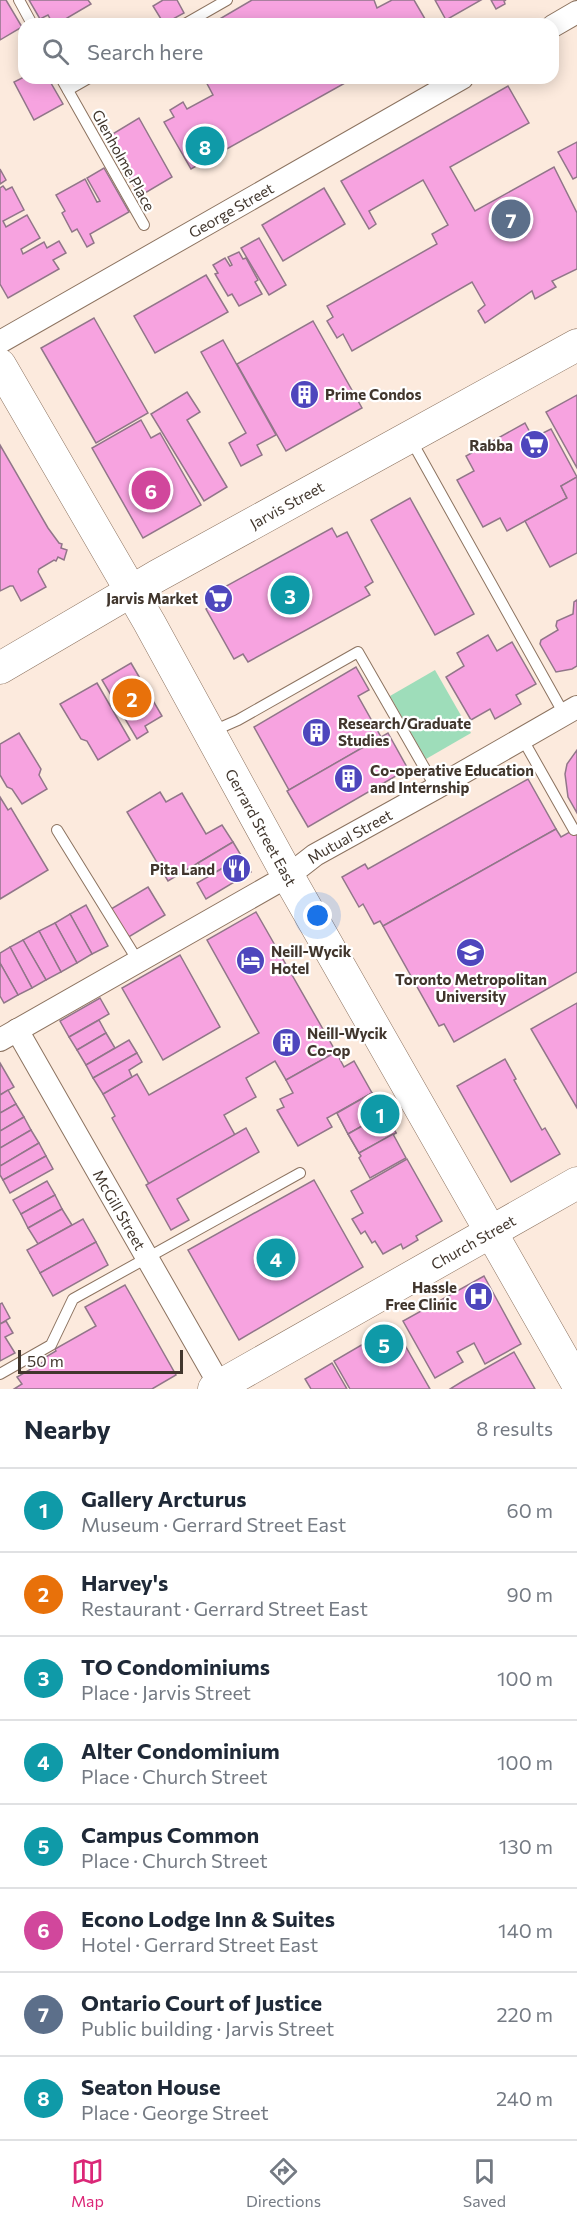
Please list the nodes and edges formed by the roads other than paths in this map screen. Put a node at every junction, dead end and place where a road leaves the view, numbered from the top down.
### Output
1 (19, 0) edge
2 (227, 0) edge
3 (577, 12) edge
4 (29, 18) edge
5 (195, 18) edge
6 (559, 22) edge
7 (64, 84) edge
8 (78, 84) edge
9 (452, 84) edge
10 (68, 90) junction
11 (144, 225) dead end
12 (0, 342) edge
13 (577, 345) edge
14 (0, 365) edge
15 (410, 438) junction
16 (131, 591) junction
17 (0, 668) edge
18 (571, 710) edge
19 (210, 733) junction
20 (522, 738) junction
21 (436, 788) junction
22 (57, 830) dead end
23 (574, 830) dead end
24 (288, 876) junction
25 (138, 961) junction
26 (8, 1035) edge
27 (300, 1173) dead end
28 (577, 1183) edge
29 (491, 1232) junction
30 (147, 1258) junction
31 (0, 1374) edge
32 (577, 1383) edge
33 (219, 1388) edge

1 - 4 lane
2 - 5 lane
3 - 6 street
7 - 10 lane, Glenholme Place
8 - 10 lane
9 - 12 street, George Street
10 - 11 lane, Glenholme Place
13 - 15 street, Jarvis Street
14 - 16 street, Gerrard Street East
15 - 16 street, Jarvis Street
15 - 18 lane
16 - 17 street, Jarvis Street
16 - 19 street, Gerrard Street East
18 - 20 street, Mutual Street
19 - 21 lane
19 - 24 street, Gerrard Street East
20 - 21 street, Mutual Street
20 - 23 lane
21 - 24 street, Mutual Street
22 - 25 lane
24 - 25 street, Mutual Street
24 - 29 street, Gerrard Street East
25 - 26 street, Mutual Street
26 - 30 street, McGill Street
27 - 30 lane
28 - 29 street, Church Street
29 - 32 street, Gerrard Street East
29 - 33 street, Church Street
30 - 31 lane
30 - 33 street, McGill Street

